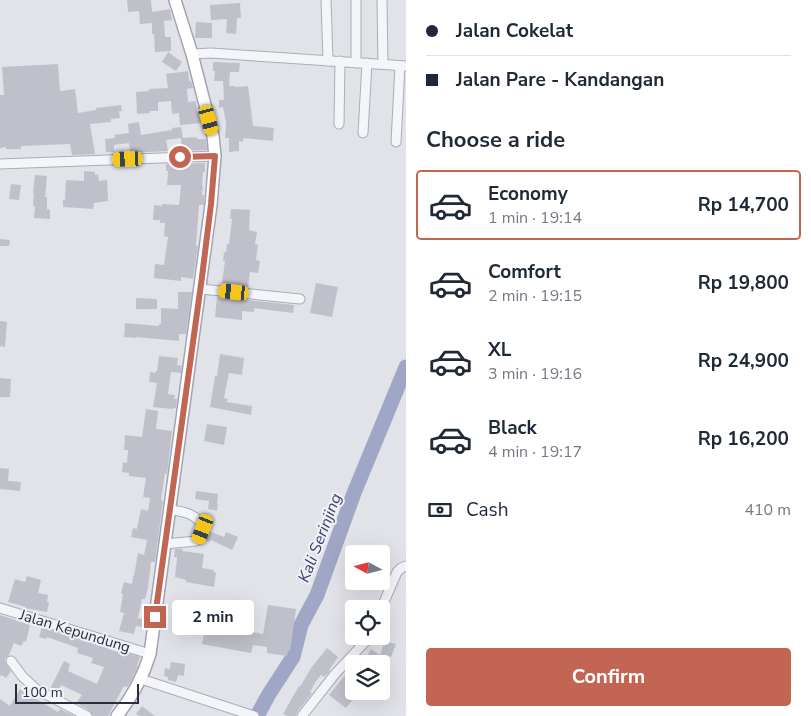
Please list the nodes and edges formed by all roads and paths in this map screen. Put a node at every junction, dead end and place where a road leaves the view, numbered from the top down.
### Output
1 (175, 0) edge
2 (326, 0) edge
3 (356, 0) edge
4 (382, 0) edge
5 (192, 54) junction
6 (328, 61) junction
7 (340, 61) junction
8 (356, 63) junction
9 (367, 63) junction
10 (383, 64) junction
11 (403, 66) edge
12 (339, 124) dead end
13 (363, 133) dead end
14 (396, 142) dead end
15 (215, 156) junction
16 (0, 164) edge
17 (200, 289) junction
18 (300, 300) dead end
19 (170, 510) junction
20 (165, 544) junction
21 (406, 566) edge
22 (385, 600) edge
23 (0, 608) edge
24 (362, 645) edge
25 (150, 654) junction
26 (11, 662) dead end
27 (141, 679) junction
28 (86, 716) edge
29 (117, 716) edge
30 (254, 716) edge
31 (302, 716) edge

1 - 5 main road
2 - 6 street
3 - 8 street
4 - 10 street
5 - 6 street
5 - 15 main road
6 - 7 street
7 - 8 street
7 - 12 street
8 - 9 street
9 - 10 street
9 - 13 street
10 - 11 street
11 - 14 street
15 - 16 street
15 - 17 main road
17 - 18 street
17 - 19 main road
19 - 20 main road
19 - 20 street
20 - 25 main road
21 - 22 street
23 - 25 street, Jalan Kepundung
24 - 31 street
25 - 27 main road
26 - 28 street
27 - 29 main road
27 - 30 street

